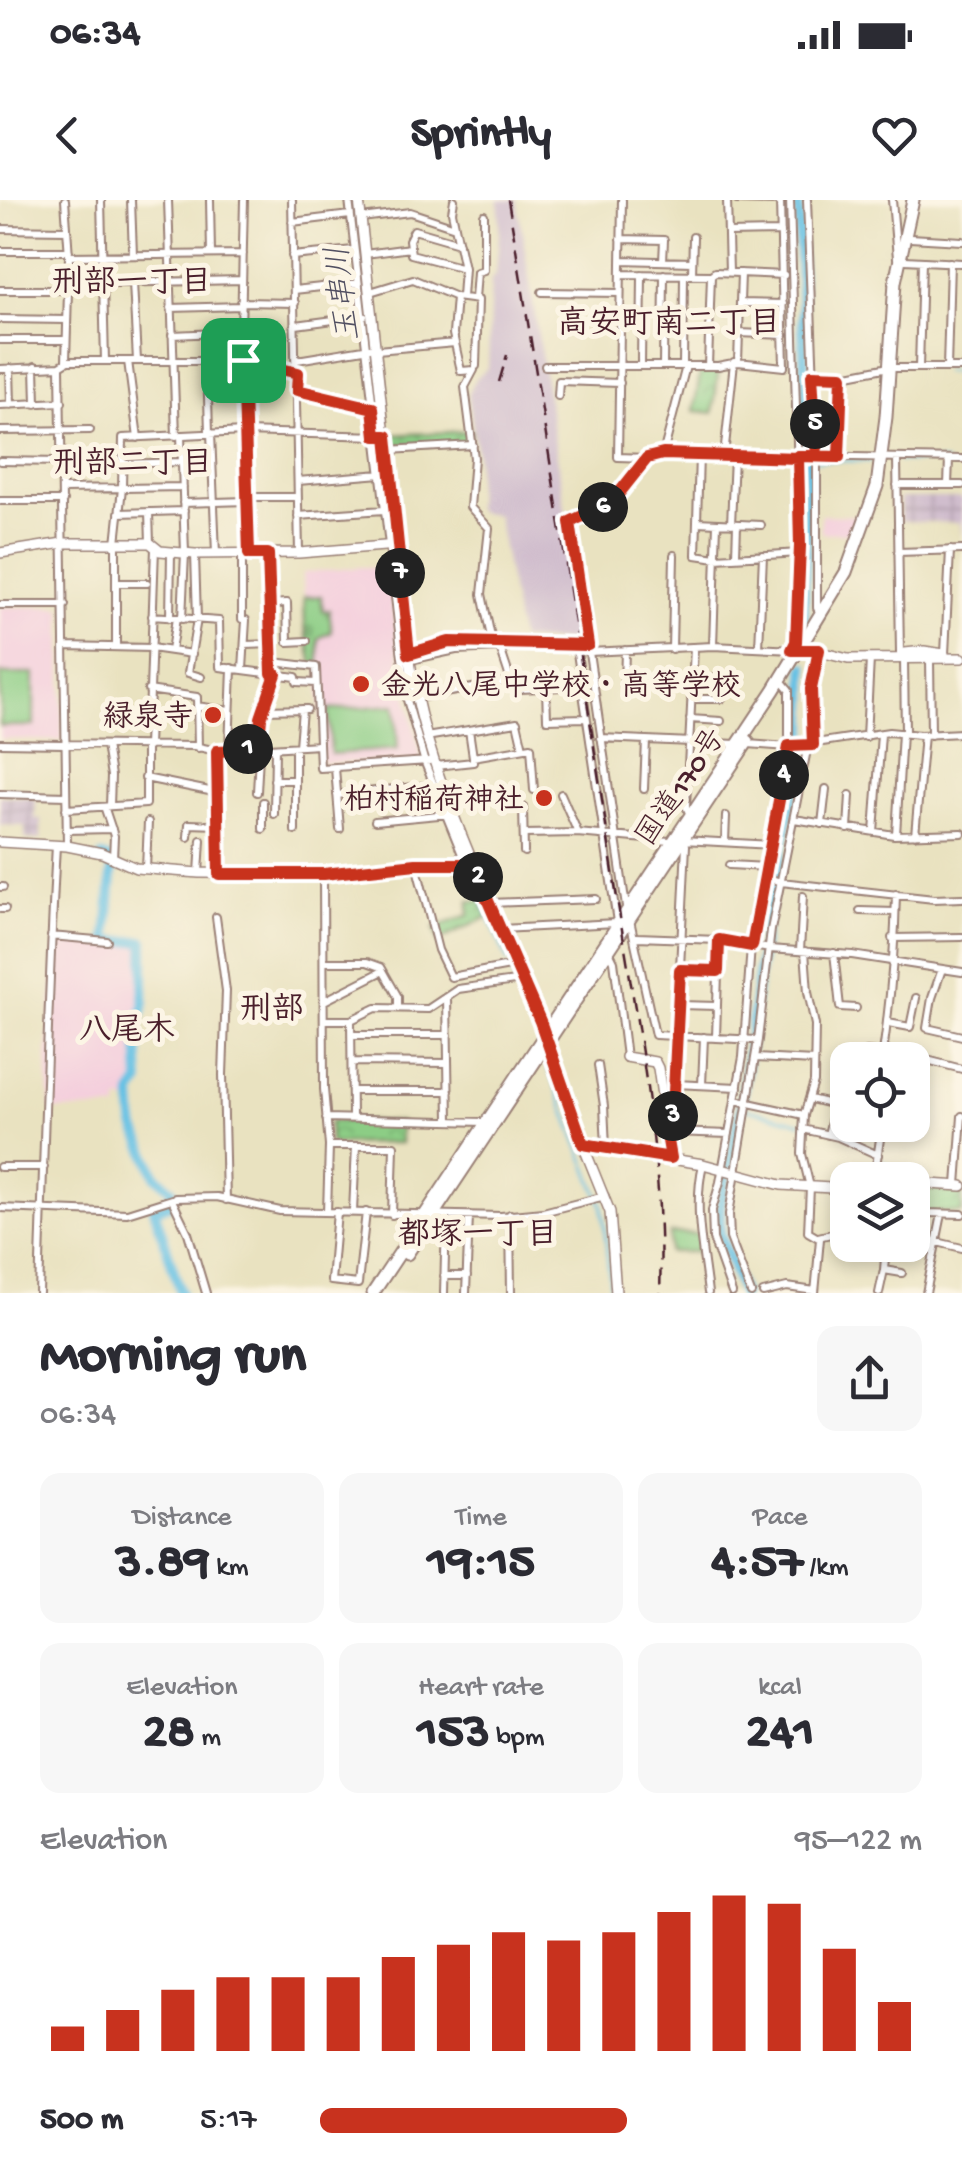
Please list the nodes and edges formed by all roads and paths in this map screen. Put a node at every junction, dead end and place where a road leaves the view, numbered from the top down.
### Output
1 (64, 200) edge
2 (101, 200) edge
3 (131, 200) edge
4 (168, 200) edge
5 (210, 200) edge
6 (244, 200) edge
7 (292, 200) edge
8 (349, 200) edge
9 (359, 200) edge
10 (454, 200) edge
11 (622, 200) edge
12 (727, 200) edge
13 (737, 200) edge
14 (755, 200) edge
15 (790, 200) edge
16 (807, 200) edge
17 (892, 200) edge
18 (913, 200) edge
19 (920, 200) edge
20 (484, 215) dead end
21 (356, 216) junction
22 (292, 222) junction
23 (456, 228) junction
24 (0, 230) edge
25 (67, 230) junction
26 (781, 232) junction
27 (728, 234) junction
28 (693, 237) dead end
29 (622, 238) junction
30 (910, 238) junction
31 (962, 240) edge
32 (459, 243) junction
33 (410, 248) junction
34 (354, 250) junction
35 (0, 251) edge
36 (69, 254) junction
37 (170, 254) junction
38 (210, 254) junction
39 (243, 254) junction
40 (365, 254) junction
41 (102, 255) junction
42 (133, 255) junction
43 (292, 256) junction
44 (621, 260) junction
45 (902, 260) junction
46 (663, 261) junction
47 (922, 261) junction
48 (692, 262) junction
49 (950, 262) junction
50 (962, 262) edge
51 (464, 268) junction
52 (728, 272) junction
53 (741, 273) junction
54 (621, 274) junction
55 (642, 274) junction
56 (664, 274) junction
57 (688, 275) junction
58 (711, 275) junction
59 (783, 275) junction
60 (793, 276) junction
61 (242, 280) junction
62 (170, 281) junction
63 (133, 282) junction
64 (103, 283) junction
65 (358, 283) junction
66 (68, 287) junction
67 (0, 290) edge
68 (294, 290) junction
69 (370, 292) junction
70 (542, 292) dead end
71 (621, 293) junction
72 (459, 297) junction
73 (475, 300) junction
74 (295, 303) junction
75 (740, 303) junction
76 (241, 304) junction
77 (784, 304) junction
78 (172, 308) junction
79 (364, 316) junction
80 (0, 319) edge
81 (67, 320) junction
82 (296, 325) junction
83 (241, 332) junction
84 (739, 333) junction
85 (172, 334) junction
86 (784, 335) junction
87 (0, 340) edge
88 (66, 340) junction
89 (454, 342) junction
90 (372, 348) junction
91 (458, 358) junction
92 (207, 360) junction
93 (243, 360) junction
94 (298, 360) junction
95 (105, 361) junction
96 (132, 361) junction
97 (173, 361) junction
98 (736, 362) junction
99 (63, 364) junction
100 (35, 366) junction
101 (545, 366) dead end
102 (621, 366) junction
103 (640, 366) junction
104 (663, 366) junction
105 (684, 366) junction
106 (708, 366) junction
107 (10, 368) junction
108 (892, 368) junction
109 (920, 368) junction
110 (947, 368) junction
111 (962, 368) edge
112 (0, 369) edge
113 (298, 373) junction
114 (813, 377) junction
115 (842, 378) junction
116 (620, 382) junction
117 (297, 390) junction
118 (558, 396) dead end
119 (62, 402) junction
120 (11, 404) junction
121 (36, 404) junction
122 (0, 405) edge
123 (373, 408) junction
124 (90, 430) dead end
125 (0, 431) edge
126 (62, 431) junction
127 (244, 432) junction
128 (297, 432) junction
129 (210, 434) junction
130 (178, 435) junction
131 (382, 436) junction
132 (138, 438) junction
133 (473, 446) junction
134 (389, 450) junction
135 (663, 454) junction
136 (700, 455) junction
137 (724, 456) junction
138 (734, 457) junction
139 (798, 457) junction
140 (839, 457) junction
141 (647, 458) junction
142 (816, 458) junction
143 (889, 458) junction
144 (949, 459) junction
145 (962, 460) edge
146 (0, 461) edge
147 (62, 462) junction
148 (182, 462) junction
149 (123, 464) junction
150 (381, 474) junction
151 (298, 481) junction
152 (897, 485) junction
153 (948, 485) junction
154 (962, 485) edge
155 (183, 487) junction
156 (122, 488) junction
157 (63, 489) junction
158 (298, 497) junction
159 (247, 499) junction
160 (0, 500) edge
161 (63, 501) junction
162 (214, 502) junction
163 (184, 507) junction
164 (384, 510) junction
165 (149, 512) junction
166 (119, 514) junction
167 (298, 516) junction
168 (697, 522) junction
169 (717, 523) junction
170 (734, 524) junction
171 (761, 525) dead end
172 (64, 543) junction
173 (116, 543) junction
174 (152, 546) junction
175 (392, 546) junction
176 (950, 550) junction
177 (962, 550) edge
178 (171, 552) junction
179 (898, 552) junction
180 (190, 553) junction
181 (299, 553) junction
182 (800, 553) junction
183 (0, 554) edge
184 (216, 554) junction
185 (245, 554) junction
186 (268, 554) junction
187 (674, 555) dead end
188 (736, 555) dead end
189 (764, 555) junction
190 (716, 558) junction
191 (116, 583) junction
192 (147, 584) dead end
193 (268, 604) junction
194 (0, 605) edge
195 (65, 605) junction
196 (822, 615) junction
197 (152, 616) junction
198 (176, 618) junction
199 (197, 619) junction
200 (308, 641) dead end
201 (492, 642) junction
202 (272, 644) junction
203 (66, 646) junction
204 (116, 646) junction
205 (244, 646) junction
206 (576, 646) junction
207 (713, 646) junction
208 (151, 648) junction
209 (588, 648) junction
210 (672, 648) junction
211 (694, 648) junction
212 (759, 648) junction
213 (806, 648) junction
214 (625, 650) junction
215 (171, 651) junction
216 (192, 654) junction
217 (945, 654) junction
218 (902, 656) junction
219 (409, 657) junction
220 (962, 657) edge
221 (930, 658) junction
222 (871, 659) junction
223 (274, 662) junction
224 (232, 668) junction
225 (243, 669) junction
226 (274, 674) junction
227 (202, 676) dead end
228 (692, 677) junction
229 (725, 678) dead end
230 (316, 683) junction
231 (784, 684) junction
232 (582, 686) junction
233 (624, 687) dead end
234 (546, 688) junction
235 (520, 689) dead end
236 (148, 690) junction
237 (416, 698) junction
238 (691, 698) junction
239 (722, 699) dead end
240 (197, 706) junction
241 (264, 710) junction
242 (229, 711) junction
243 (586, 718) junction
244 (690, 719) junction
245 (721, 721) dead end
246 (469, 730) junction
247 (903, 733) junction
248 (962, 733) edge
249 (881, 734) junction
250 (928, 735) junction
251 (866, 736) junction
252 (424, 738) junction
253 (601, 738) junction
254 (646, 740) junction
255 (689, 742) junction
256 (0, 743) edge
257 (66, 743) junction
258 (742, 744) junction
259 (106, 745) junction
260 (318, 745) junction
261 (809, 745) junction
262 (147, 746) junction
263 (792, 746) junction
264 (297, 747) junction
265 (198, 748) junction
266 (275, 748) junction
267 (523, 748) junction
268 (258, 749) junction
269 (229, 750) junction
270 (217, 751) junction
271 (473, 757) junction
272 (430, 762) junction
273 (335, 768) junction
274 (145, 778) junction
275 (274, 780) junction
276 (295, 780) junction
277 (434, 785) junction
278 (644, 789) dead end
279 (826, 789) dead end
280 (534, 790) dead end
281 (257, 792) dead end
282 (219, 793) junction
283 (0, 794) edge
284 (337, 794) junction
285 (511, 794) dead end
286 (561, 794) dead end
287 (850, 795) dead end
288 (66, 796) junction
289 (447, 796) junction
290 (274, 802) junction
291 (108, 807) junction
292 (523, 807) dead end
293 (66, 809) junction
294 (274, 814) dead end
295 (449, 814) junction
296 (690, 814) junction
297 (726, 816) dead end
298 (794, 819) junction
299 (376, 821) dead end
300 (148, 822) dead end
301 (822, 824) junction
302 (219, 826) junction
303 (112, 829) junction
304 (263, 829) dead end
305 (340, 829) dead end
306 (848, 829) junction
307 (66, 830) junction
308 (295, 831) dead end
309 (874, 832) junction
310 (578, 833) junction
311 (525, 834) junction
312 (962, 834) edge
313 (896, 835) junction
314 (916, 835) junction
315 (603, 836) junction
316 (188, 837) dead end
317 (616, 837) junction
318 (201, 840) dead end
319 (679, 841) junction
320 (0, 842) edge
321 (725, 842) junction
322 (772, 844) junction
323 (61, 846) junction
324 (524, 852) dead end
325 (113, 858) junction
326 (416, 864) junction
327 (469, 864) junction
328 (729, 865) dead end
329 (767, 867) junction
330 (146, 870) junction
331 (199, 873) junction
332 (219, 874) junction
333 (324, 874) junction
334 (766, 878) junction
335 (781, 882) junction
336 (896, 894) junction
337 (802, 896) dead end
338 (962, 898) edge
339 (596, 899) dead end
340 (490, 903) junction
341 (860, 912) dead end
342 (895, 912) junction
343 (216, 917) dead end
344 (622, 918) junction
345 (501, 929) junction
346 (51, 936) junction
347 (636, 937) junction
348 (681, 938) junction
349 (892, 938) junction
350 (962, 938) edge
351 (719, 940) junction
352 (107, 941) dead end
353 (752, 946) junction
354 (606, 948) junction
355 (770, 949) junction
356 (802, 951) junction
357 (834, 954) junction
358 (325, 962) junction
359 (892, 963) junction
360 (515, 965) junction
361 (942, 968) junction
362 (680, 970) junction
363 (383, 971) junction
364 (718, 971) junction
365 (962, 972) edge
366 (522, 980) junction
367 (447, 996) junction
368 (916, 998) dead end
369 (324, 1001) junction
370 (678, 1005) junction
371 (717, 1006) junction
372 (398, 1008) junction
373 (856, 1008) dead end
374 (324, 1020) junction
375 (351, 1020) junction
376 (888, 1022) junction
377 (351, 1035) junction
378 (448, 1035) junction
379 (677, 1036) junction
380 (962, 1036) edge
381 (704, 1037) junction
382 (716, 1038) junction
383 (745, 1038) junction
384 (546, 1039) junction
385 (758, 1040) junction
386 (885, 1042) edge
387 (626, 1058) joint
388 (755, 1058) junction
389 (814, 1061) junction
390 (352, 1062) junction
391 (448, 1063) junction
392 (930, 1063) edge
393 (598, 1065) dead end
394 (962, 1069) edge
395 (674, 1084) junction
396 (702, 1086) junction
397 (738, 1087) junction
398 (352, 1091) junction
399 (449, 1091) junction
400 (736, 1100) junction
401 (810, 1100) junction
402 (748, 1103) junction
403 (830, 1104) edge
404 (804, 1115) junction
405 (962, 1116) edge
406 (352, 1117) junction
407 (326, 1118) junction
408 (449, 1120) junction
409 (485, 1122) junction
410 (830, 1125) edge
411 (803, 1129) junction
412 (669, 1133) junction
413 (729, 1134) junction
414 (828, 1135) junction
415 (880, 1142) edge
416 (583, 1144) junction
417 (330, 1146) junction
418 (356, 1146) junction
419 (606, 1148) junction
420 (878, 1154) junction
421 (671, 1158) junction
422 (877, 1162) edge
423 (703, 1164) junction
424 (0, 1166) edge
425 (44, 1168) junction
426 (728, 1173) junction
427 (930, 1184) edge
428 (960, 1185) edge
429 (810, 1188) junction
430 (830, 1189) edge
431 (605, 1196) junction
432 (172, 1200) junction
433 (226, 1200) junction
434 (42, 1207) junction
435 (0, 1208) edge
436 (327, 1212) junction
437 (337, 1212) junction
438 (353, 1212) junction
439 (366, 1212) junction
440 (930, 1212) edge
441 (510, 1214) junction
442 (942, 1214) junction
443 (962, 1214) edge
444 (392, 1215) junction
445 (434, 1216) junction
446 (469, 1216) junction
447 (830, 1232) edge
448 (818, 1237) junction
449 (930, 1240) edge
450 (938, 1242) junction
451 (962, 1248) edge
452 (885, 1262) edge
453 (884, 1270) junction
454 (902, 1272) dead end
455 (444, 1276) junction
456 (467, 1276) junction
457 (815, 1292) edge
458 (40, 1293) edge
459 (206, 1293) edge
460 (373, 1293) edge
461 (380, 1293) edge
462 (444, 1293) edge
463 (466, 1293) edge
464 (510, 1293) edge
465 (616, 1293) edge
466 (708, 1293) edge
467 (732, 1293) edge
468 (749, 1293) edge
469 (763, 1293) edge
470 (879, 1293) edge
471 (926, 1293) edge

1 - 25 street
2 - 41 street
3 - 42 street
4 - 37 street
5 - 38 street
6 - 39 street
7 - 22 street
8 - 21 street
9 - 21 main road
10 - 23 street
11 - 29 street
12 - 27 street
13 - 14 street
14 - 26 street
15 - 60 street
16 - 114 street
17 - 45 street
18 - 45 highway, 国道170号
19 - 30 highway, 国道170号
20 - 73 street
21 - 22 street
21 - 23 street
21 - 34 street
21 - 40 main road
22 - 43 street
23 - 32 street
24 - 25 street
25 - 36 street
26 - 27 street
26 - 59 street
27 - 52 street
28 - 48 street
29 - 44 street
29 - 46 street
30 - 31 street
30 - 45 highway, 国道170号
32 - 33 street
32 - 51 street
33 - 40 street
33 - 51 street
34 - 43 street
34 - 65 street
35 - 36 street
36 - 41 street
36 - 66 street
37 - 38 street
37 - 42 street
37 - 62 street
38 - 39 street
39 - 61 street
40 - 69 main road
41 - 42 street
41 - 64 street
43 - 68 street
44 - 46 street
44 - 54 street
45 - 47 street
45 - 108 highway, 国道170号
46 - 48 street
47 - 49 street
47 - 109 street
48 - 57 street
49 - 50 street
49 - 110 street
51 - 72 street
52 - 53 street
52 - 58 street
53 - 59 street
53 - 75 street
54 - 55 street
54 - 71 street
55 - 56 street
55 - 103 street
56 - 57 street
56 - 104 street
57 - 58 street
57 - 105 street
58 - 106 street
59 - 60 street
59 - 77 street
60 - 139 street
61 - 62 street
61 - 76 street
62 - 63 street
62 - 78 street
63 - 64 street
63 - 96 street
64 - 66 street
64 - 95 street
65 - 68 street
65 - 79 street
66 - 67 street
66 - 81 street
68 - 74 street
69 - 72 street
69 - 90 main road
70 - 71 street
71 - 102 street
72 - 73 street
72 - 89 street
73 - 91 street
74 - 76 street
74 - 82 street
75 - 77 street
75 - 84 street
76 - 78 street
76 - 83 street
77 - 86 street
78 - 85 street
79 - 82 street
79 - 90 street
80 - 81 street
81 - 88 street
82 - 94 street
83 - 85 street
83 - 93 street
84 - 86 street
84 - 98 street
85 - 97 street
86 - 98 street
87 - 88 street
88 - 99 street
89 - 90 street
89 - 91 street
90 - 94 street
90 - 123 street
90 - 131 main road
91 - 133 street
92 - 93 street
92 - 97 street
92 - 129 street
93 - 113 street
93 - 127 street
94 - 113 street
95 - 96 street
95 - 99 street
96 - 97 street
96 - 132 street
97 - 130 street
98 - 106 street
98 - 137 street
99 - 100 street
99 - 119 street
100 - 107 street
100 - 121 street
101 - 102 street
102 - 103 street
102 - 116 street
103 - 104 street
104 - 105 street
105 - 106 street
105 - 135 street
107 - 112 street
107 - 120 street
108 - 109 street
108 - 115 street
108 - 143 highway, 国道170号
109 - 110 street
110 - 111 street
113 - 117 street
114 - 115 street
114 - 142 street
115 - 140 street
116 - 118 street
116 - 141 street
117 - 123 street
117 - 128 street
119 - 121 street
119 - 126 street
120 - 121 street
120 - 122 street
123 - 131 street
124 - 126 street
125 - 126 street
126 - 147 street
127 - 128 street
127 - 129 street
127 - 159 street
128 - 131 street
128 - 151 street
129 - 130 street
129 - 162 street
130 - 132 street
130 - 148 street
131 - 134 main road
131 - 150 street
132 - 149 street
133 - 134 street
133 - 201 street
134 - 175 main road
135 - 136 street
135 - 141 street
136 - 137 street
136 - 168 street
137 - 138 street
138 - 139 street
138 - 170 street
139 - 142 street
139 - 182 street
140 - 142 street
140 - 143 street
141 - 209 street
142 - 196 street
143 - 144 street
143 - 152 street
143 - 196 highway, 国道170号
143 - 213 highway, 国道170号
144 - 145 street
144 - 153 street
146 - 147 street
147 - 157 street
148 - 149 street
148 - 155 street
149 - 156 street
150 - 151 street
150 - 164 street
151 - 158 street
152 - 153 street
152 - 179 street
153 - 154 street
155 - 156 street
155 - 163 street
156 - 157 street
156 - 166 street
157 - 161 street
158 - 159 street
158 - 167 street
159 - 162 street
159 - 185 street
160 - 161 street
161 - 172 street
162 - 163 street
162 - 184 street
163 - 165 street
163 - 180 street
164 - 167 street
164 - 175 street
165 - 166 street
165 - 174 street
166 - 173 street
167 - 181 street
168 - 169 street
168 - 190 street
169 - 170 street
169 - 190 street
170 - 171 street
170 - 188 street
172 - 173 main road
172 - 183 main road
172 - 195 street
173 - 174 main road
173 - 191 street
174 - 178 main road
174 - 197 street
175 - 181 main road
175 - 219 main road
175 - 272 street
176 - 177 street
176 - 179 street
176 - 217 street
178 - 180 main road
178 - 198 street
179 - 218 street
180 - 184 main road
180 - 198 street
180 - 199 street
181 - 186 main road
182 - 189 street
182 - 213 street
184 - 185 main road
185 - 186 main road
185 - 205 street
186 - 193 street
187 - 210 street
189 - 190 street
189 - 212 street
190 - 207 street
191 - 192 street
191 - 204 street
193 - 200 street
193 - 202 street
194 - 195 street
195 - 203 street
196 - 213 highway, 国道170号
197 - 198 street
197 - 208 street
198 - 199 street
198 - 215 street
199 - 216 street
199 - 224 street
201 - 206 street
201 - 219 street
202 - 205 street
202 - 223 street
203 - 204 street
203 - 257 street
204 - 208 street
205 - 225 street
206 - 209 street
206 - 232 street
207 - 211 street
207 - 212 street
208 - 215 street
208 - 236 street
209 - 214 street
209 - 253 street
210 - 211 street
210 - 214 street
211 - 228 street
212 - 213 street
213 - 222 main road
213 - 231 highway, 国道170号
213 - 258 highway, 国道170号
213 - 261 street
214 - 233 street
215 - 216 street
216 - 227 street
217 - 218 main road
217 - 220 main road
218 - 221 main road
218 - 222 main road
218 - 247 street
219 - 237 main road
219 - 237 street
220 - 221 main road
221 - 250 street
222 - 251 street
223 - 226 street
223 - 230 street
224 - 225 street
224 - 242 street
225 - 226 street
226 - 230 street
226 - 241 street
228 - 229 street
228 - 238 street
230 - 260 street
231 - 258 highway, 国道170号
231 - 263 street
232 - 234 street
232 - 243 street
234 - 235 street
234 - 243 street
236 - 240 street
236 - 262 street
237 - 252 main road
238 - 239 street
238 - 244 street
240 - 242 street
240 - 265 street
241 - 264 street
241 - 268 street
242 - 269 street
243 - 315 street
244 - 245 street
244 - 255 street
246 - 252 street
246 - 267 street
246 - 271 street
247 - 249 street
247 - 250 street
247 - 313 street
248 - 250 street
249 - 251 street
249 - 309 street
250 - 314 street
251 - 261 street
252 - 272 main road
253 - 254 street
253 - 317 street
254 - 255 street
254 - 278 street
255 - 258 street
255 - 296 street
256 - 257 street
257 - 259 street
257 - 288 street
258 - 263 street
258 - 296 highway, 国道170号
258 - 319 highway, 国道170号
259 - 262 street
259 - 291 street
260 - 264 street
260 - 273 street
261 - 263 street
261 - 298 street
262 - 265 street
262 - 274 street
263 - 322 street
264 - 266 street
264 - 276 street
265 - 270 street
266 - 268 street
266 - 275 street
267 - 271 street
267 - 280 street
268 - 269 street
268 - 281 street
269 - 270 street
270 - 282 street
271 - 272 street
272 - 273 street
272 - 277 street
272 - 289 main road
273 - 284 street
274 - 282 street
274 - 291 street
275 - 276 street
275 - 290 street
276 - 308 street
277 - 284 street
277 - 295 street
279 - 301 street
282 - 302 street
283 - 288 street
284 - 305 street
285 - 289 street
286 - 310 street
287 - 306 street
288 - 293 street
289 - 295 main road
290 - 294 street
290 - 304 street
291 - 293 street
291 - 303 street
292 - 311 street
293 - 307 street
295 - 299 street
295 - 327 main road
296 - 319 highway, 国道170号
297 - 321 street
298 - 301 street
298 - 335 street
300 - 330 street
301 - 306 street
302 - 316 street
302 - 332 street
303 - 307 street
303 - 325 street
306 - 309 street
307 - 323 street
309 - 313 street
310 - 311 street
310 - 315 street
311 - 324 street
312 - 314 street
313 - 314 street
315 - 317 street
315 - 344 street
317 - 319 street
317 - 344 street
318 - 331 street
319 - 321 street
319 - 344 highway, 国道170号
319 - 348 street
320 - 323 main road
321 - 322 street
322 - 329 street
323 - 325 main road
323 - 346 street
325 - 330 main road
326 - 327 main road
326 - 333 main road
326 - 360 street
327 - 340 main road
328 - 329 street
329 - 334 street
330 - 331 main road
331 - 332 main road
332 - 333 main road
333 - 358 street
334 - 335 street
334 - 353 street
335 - 336 street
335 - 355 street
336 - 338 street
336 - 342 street
337 - 356 street
339 - 340 street
340 - 345 main road
341 - 342 street
342 - 349 street
343 - 433 street
344 - 345 street
344 - 347 street
344 - 354 highway, 国道170号
345 - 360 main road
346 - 352 street
346 - 425 street
347 - 348 street
347 - 379 street
348 - 351 street
348 - 362 street
349 - 350 street
349 - 359 street
351 - 353 street
351 - 364 street
353 - 355 street
353 - 383 street
354 - 384 highway, 国道170号
354 - 387 street
355 - 356 street
355 - 385 street
356 - 357 street
356 - 389 street
357 - 359 street
357 - 373 street
358 - 363 street
358 - 369 street
359 - 361 street
359 - 376 street
360 - 366 main road
361 - 365 street
361 - 380 street
362 - 364 street
362 - 370 street
363 - 369 street
363 - 372 street
364 - 371 street
366 - 367 street
366 - 384 main road
367 - 372 street
367 - 378 street
368 - 376 street
369 - 374 street
370 - 371 street
370 - 379 street
371 - 382 street
372 - 375 street
374 - 375 street
374 - 407 street
375 - 377 street
376 - 386 street
377 - 378 street
377 - 390 street
378 - 391 street
379 - 381 street
379 - 395 street
381 - 382 street
381 - 396 street
382 - 383 street
383 - 385 street
383 - 397 street
384 - 409 highway, 国道170号
384 - 416 main road
384 - 445 highway, 国道170号
385 - 388 street
387 - 412 main road
388 - 389 street
388 - 402 street
389 - 401 street
390 - 391 street
390 - 398 street
391 - 399 street
392 - 394 street
393 - 419 street
395 - 396 street
395 - 412 street
396 - 397 street
397 - 400 street
398 - 399 street
398 - 406 street
399 - 408 street
400 - 402 street
400 - 413 street
401 - 403 street
401 - 404 street
402 - 404 street
402 - 426 street
404 - 411 street
405 - 428 street
406 - 407 street
406 - 408 street
407 - 417 street
408 - 409 street
409 - 445 highway, 国道170号
410 - 414 street
411 - 414 street
411 - 429 street
412 - 413 street
412 - 421 main road
413 - 426 street
414 - 420 street
415 - 420 street
416 - 419 main road
416 - 431 main road
417 - 418 street
417 - 436 street
418 - 438 street
418 - 444 street
419 - 421 main road
420 - 422 street
421 - 423 main road
423 - 426 main road
423 - 466 street
424 - 425 street
425 - 434 street
426 - 429 main road
426 - 467 street
426 - 468 street
427 - 428 main road
429 - 430 main road
429 - 448 street
431 - 441 street
431 - 465 main road
432 - 433 street
432 - 434 street
432 - 459 street
433 - 436 street
434 - 435 street
434 - 458 street
436 - 437 street
437 - 438 street
437 - 439 street
438 - 439 street
439 - 444 street
440 - 442 street
441 - 446 street
441 - 464 street
442 - 443 street
442 - 450 street
444 - 445 street
445 - 446 street
445 - 455 street
445 - 460 highway, 国道170号
445 - 461 highway, 国道170号
446 - 456 street
447 - 448 street
448 - 457 street
449 - 450 street
450 - 451 street
450 - 471 street
452 - 453 street
453 - 454 street
453 - 470 street
455 - 456 street
455 - 462 street
456 - 463 street
457 - 469 street

